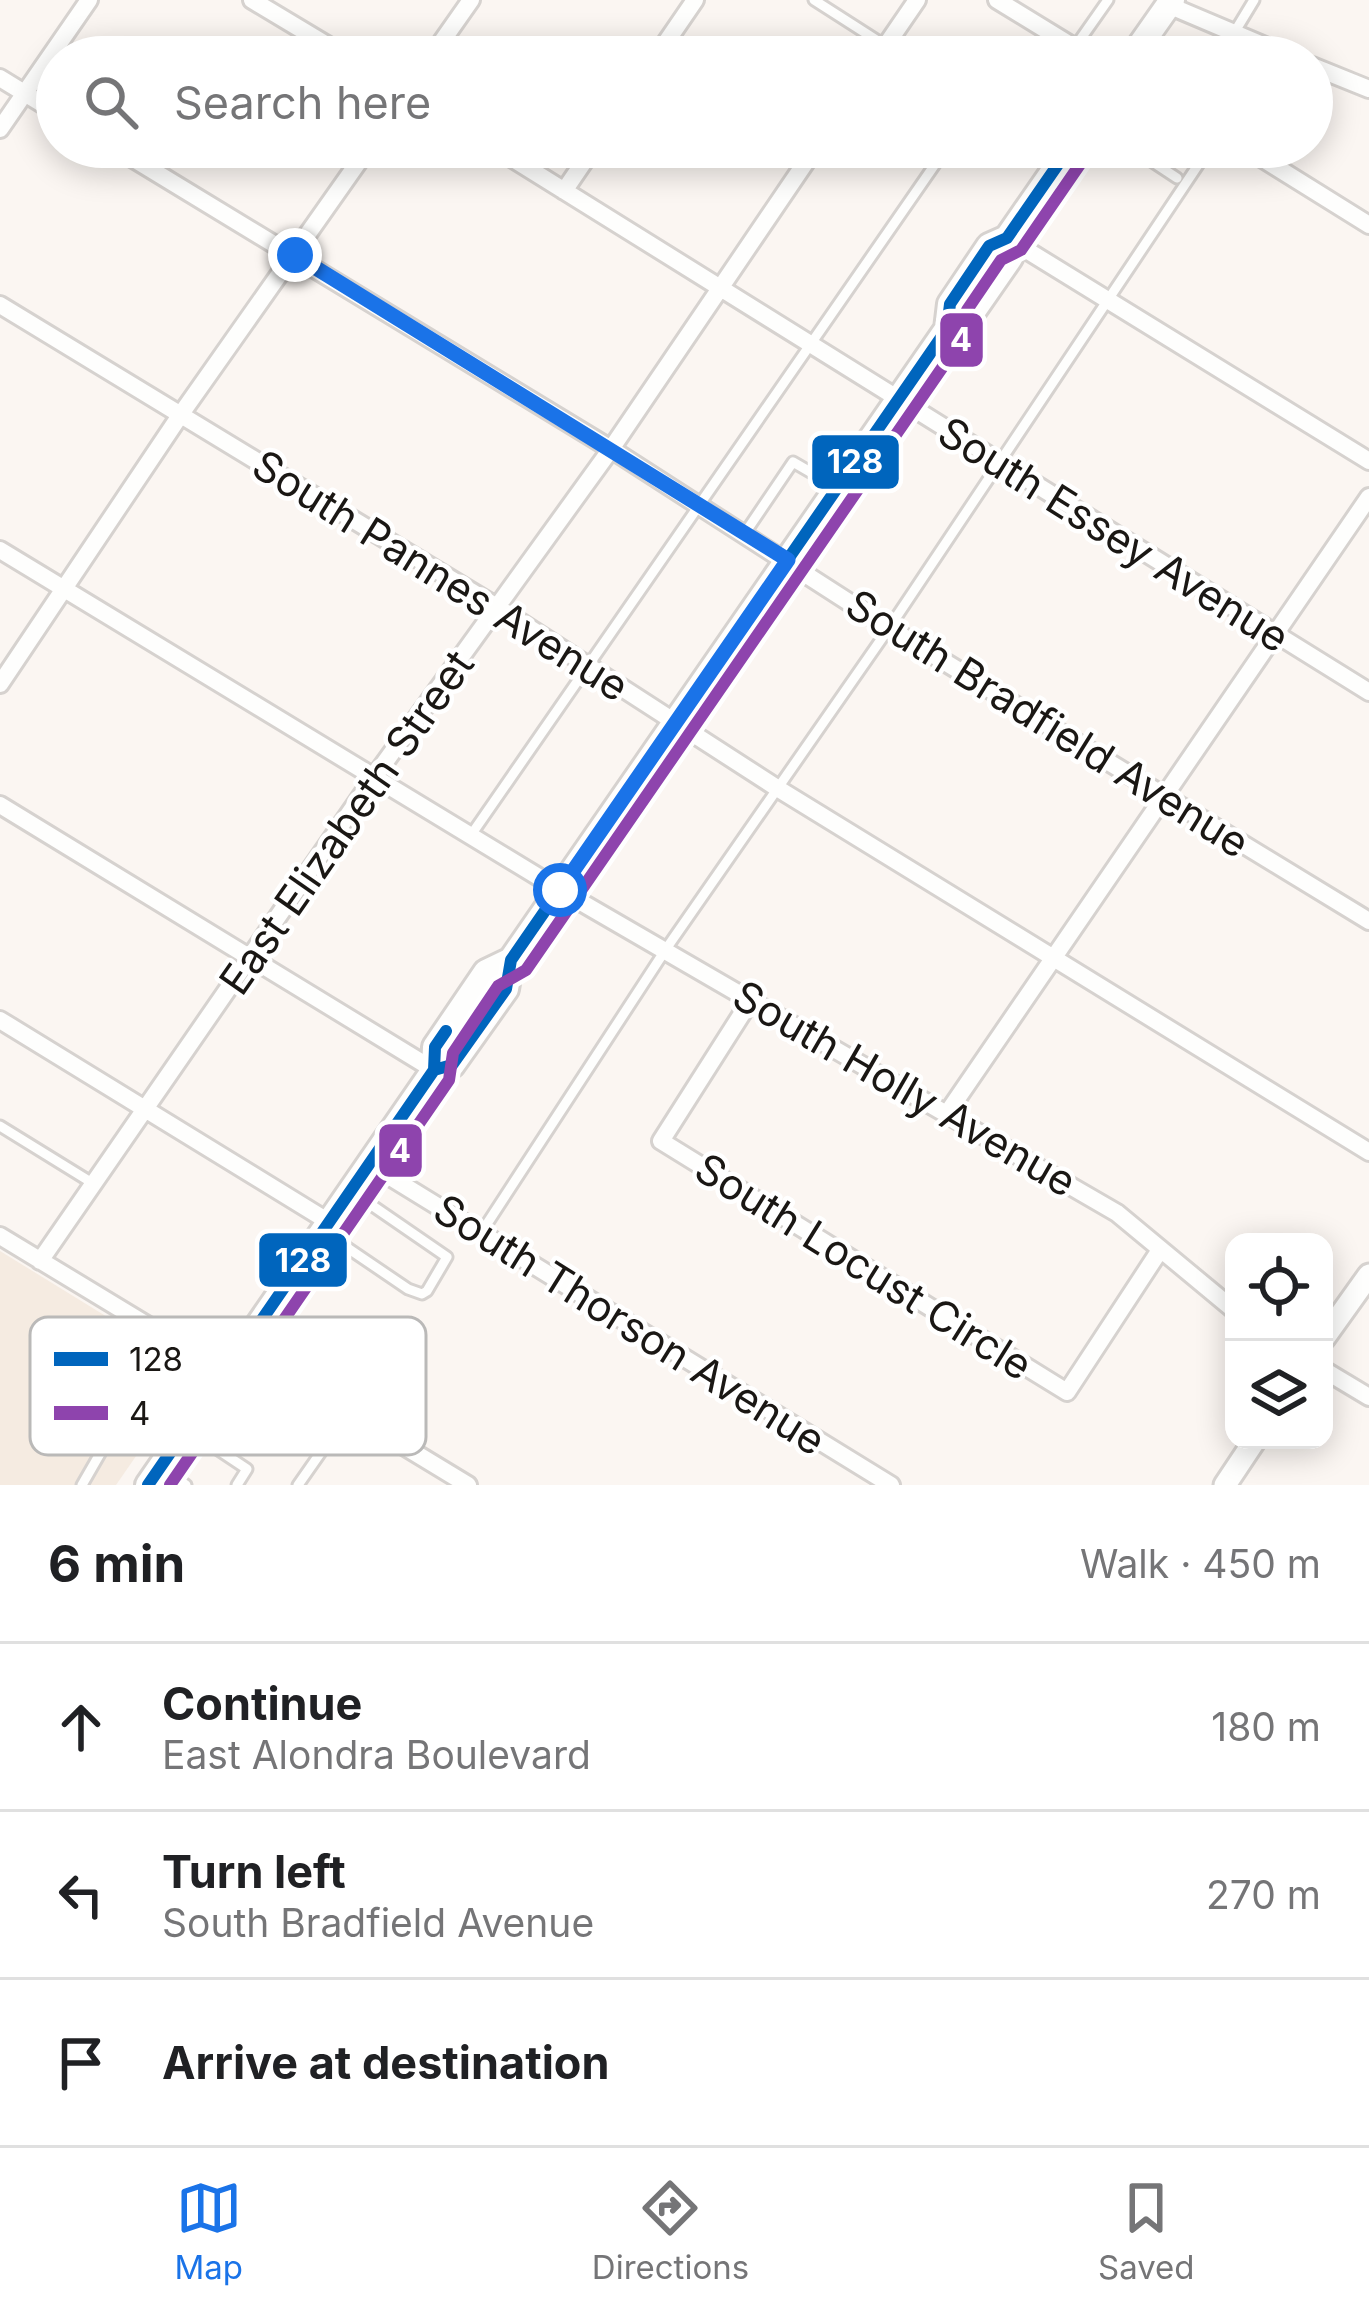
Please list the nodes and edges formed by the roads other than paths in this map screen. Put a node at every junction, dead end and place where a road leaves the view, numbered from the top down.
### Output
1 (89, 0) edge
2 (252, 0) edge
3 (471, 0) edge
4 (695, 0) edge
5 (814, 0) edge
6 (917, 0) edge
7 (998, 0) edge
8 (1108, 0) edge
9 (1254, 0) edge
10 (1170, 3) edge
11 (1234, 33) junction
12 (64, 36) edge
13 (312, 36) edge
14 (446, 36) edge
15 (670, 36) edge
16 (862, 36) edge
17 (892, 36) edge
18 (1056, 36) edge
19 (1090, 36) edge
20 (1147, 36) edge
21 (1241, 36) edge
22 (1333, 74) edge
23 (36, 77) edge
24 (0, 78) edge
25 (1369, 89) edge
26 (24, 94) junction
27 (36, 101) edge
28 (0, 129) edge
29 (149, 168) edge
30 (355, 168) edge
31 (527, 168) edge
32 (580, 168) edge
33 (802, 168) edge
34 (933, 168) edge
35 (1048, 168) edge
36 (1162, 168) edge
37 (1196, 168) edge
38 (1278, 168) edge
39 (1177, 178) dead end
40 (564, 191) junction
41 (1369, 225) edge
42 (1007, 238) junction
43 (295, 255) junction
44 (718, 290) junction
45 (1109, 298) junction
46 (0, 304) edge
47 (810, 346) junction
48 (896, 399) junction
49 (181, 414) junction
50 (611, 449) junction
51 (1369, 461) edge
52 (997, 462) junction
53 (836, 487) junction
54 (1369, 497) edge
55 (701, 506) junction
56 (745, 533) junction
57 (0, 550) edge
58 (788, 560) junction
59 (63, 589) junction
60 (497, 607) junction
61 (889, 628) junction
62 (1274, 634) junction
63 (588, 668) junction
64 (0, 684) edge
65 (1369, 692) edge
66 (677, 721) junction
67 (375, 776) junction
68 (777, 788) junction
69 (1166, 797) junction
70 (0, 806) edge
71 (471, 835) junction
72 (560, 890) junction
73 (1369, 921) edge
74 (666, 949) junction
75 (250, 958) junction
76 (1054, 958) junction
77 (752, 998) junction
78 (0, 1020) edge
79 (434, 1070) junction
80 (146, 1110) junction
81 (948, 1112) junction
82 (0, 1126) edge
83 (1369, 1152) edge
84 (369, 1164) junction
85 (94, 1184) junction
86 (350, 1191) junction
87 (326, 1227) junction
88 (481, 1233) junction
89 (0, 1236) edge
90 (1160, 1250) junction
91 (40, 1261) junction
92 (1369, 1274) edge
93 (1225, 1303) edge
94 (133, 1317) edge
95 (265, 1317) edge
96 (1333, 1326) edge
97 (1333, 1375) edge
98 (1369, 1397) edge
99 (1249, 1449) edge
100 (99, 1455) edge
101 (226, 1455) edge
102 (319, 1455) edge
103 (412, 1455) edge
104 (154, 1476) edge
105 (82, 1485) edge
106 (186, 1485) edge
107 (237, 1485) edge
108 (298, 1485) edge
109 (468, 1485) edge
110 (891, 1485) edge
111 (1225, 1485) edge

1 - 12 street
2 - 13 street
3 - 14 street
4 - 15 street
5 - 16 lane
6 - 17 street
7 - 18 street
8 - 19 lane
9 - 11 lane
10 - 11 street
10 - 20 main road
11 - 21 street
22 - 25 street
23 - 26 street
24 - 26 street
26 - 27 street
26 - 28 street
29 - 43 street, South Bradfield Avenue
30 - 43 street
31 - 40 street, South Essey Avenue
32 - 40 street
33 - 44 street, East Elizabeth Street
34 - 47 lane
35 - 42 main road
36 - 39 lane
37 - 45 lane
38 - 41 street
40 - 44 street, South Essey Avenue
42 - 45 street
42 - 48 main road
43 - 49 street
43 - 50 street, South Bradfield Avenue
44 - 47 street, South Essey Avenue
44 - 50 street, East Elizabeth Street
45 - 51 street
45 - 52 lane
46 - 49 street, South Pannes Avenue
47 - 48 street, South Essey Avenue
47 - 55 lane
48 - 52 street, South Essey Avenue
48 - 53 main road
49 - 59 street
49 - 60 street, South Pannes Avenue
50 - 55 street, South Bradfield Avenue
50 - 60 street, East Elizabeth Street
52 - 61 lane
52 - 62 street, South Essey Avenue
53 - 56 lane
53 - 58 main road
54 - 62 street
55 - 56 street, South Bradfield Avenue
55 - 63 lane
56 - 58 street, South Bradfield Avenue
57 - 59 street, South Holly Avenue
58 - 61 street, South Bradfield Avenue
58 - 66 main road
59 - 64 street
59 - 67 street, South Holly Avenue
60 - 63 street, South Pannes Avenue
60 - 67 street, East Elizabeth Street
61 - 68 lane
61 - 69 street, South Bradfield Avenue
62 - 65 street, South Essey Avenue
62 - 69 street
63 - 66 street, South Pannes Avenue
63 - 71 lane
66 - 68 street, South Pannes Avenue
66 - 72 main road
67 - 71 street, South Holly Avenue
67 - 75 street, East Elizabeth Street
68 - 74 lane
68 - 76 street, South Pannes Avenue
69 - 73 street, South Bradfield Avenue
69 - 76 street
70 - 75 street
71 - 72 street, South Holly Avenue
72 - 74 street, South Holly Avenue
72 - 79 main road
74 - 77 street, South Holly Avenue
74 - 88 lane
75 - 79 street
75 - 80 street, East Elizabeth Street
76 - 81 street
76 - 83 street, South Pannes Avenue
77 - 81 street, South Holly Avenue
77 - 90 street, South Locust Circle
78 - 80 street
79 - 84 main road
80 - 85 street, East Elizabeth Street
80 - 87 street
81 - 90 street, South Holly Avenue
82 - 85 lane
84 - 86 main road
84 - 88 street, South Thorson Avenue
85 - 91 street, East Elizabeth Street
86 - 87 main road
86 - 87 lane
87 - 95 main road
88 - 110 street, South Thorson Avenue
89 - 91 street
90 - 93 street, South Holly Avenue
91 - 94 street
92 - 96 street
97 - 98 street
99 - 111 street
100 - 105 lane
101 - 107 lane
102 - 108 lane
103 - 109 street
104 - 106 lane

